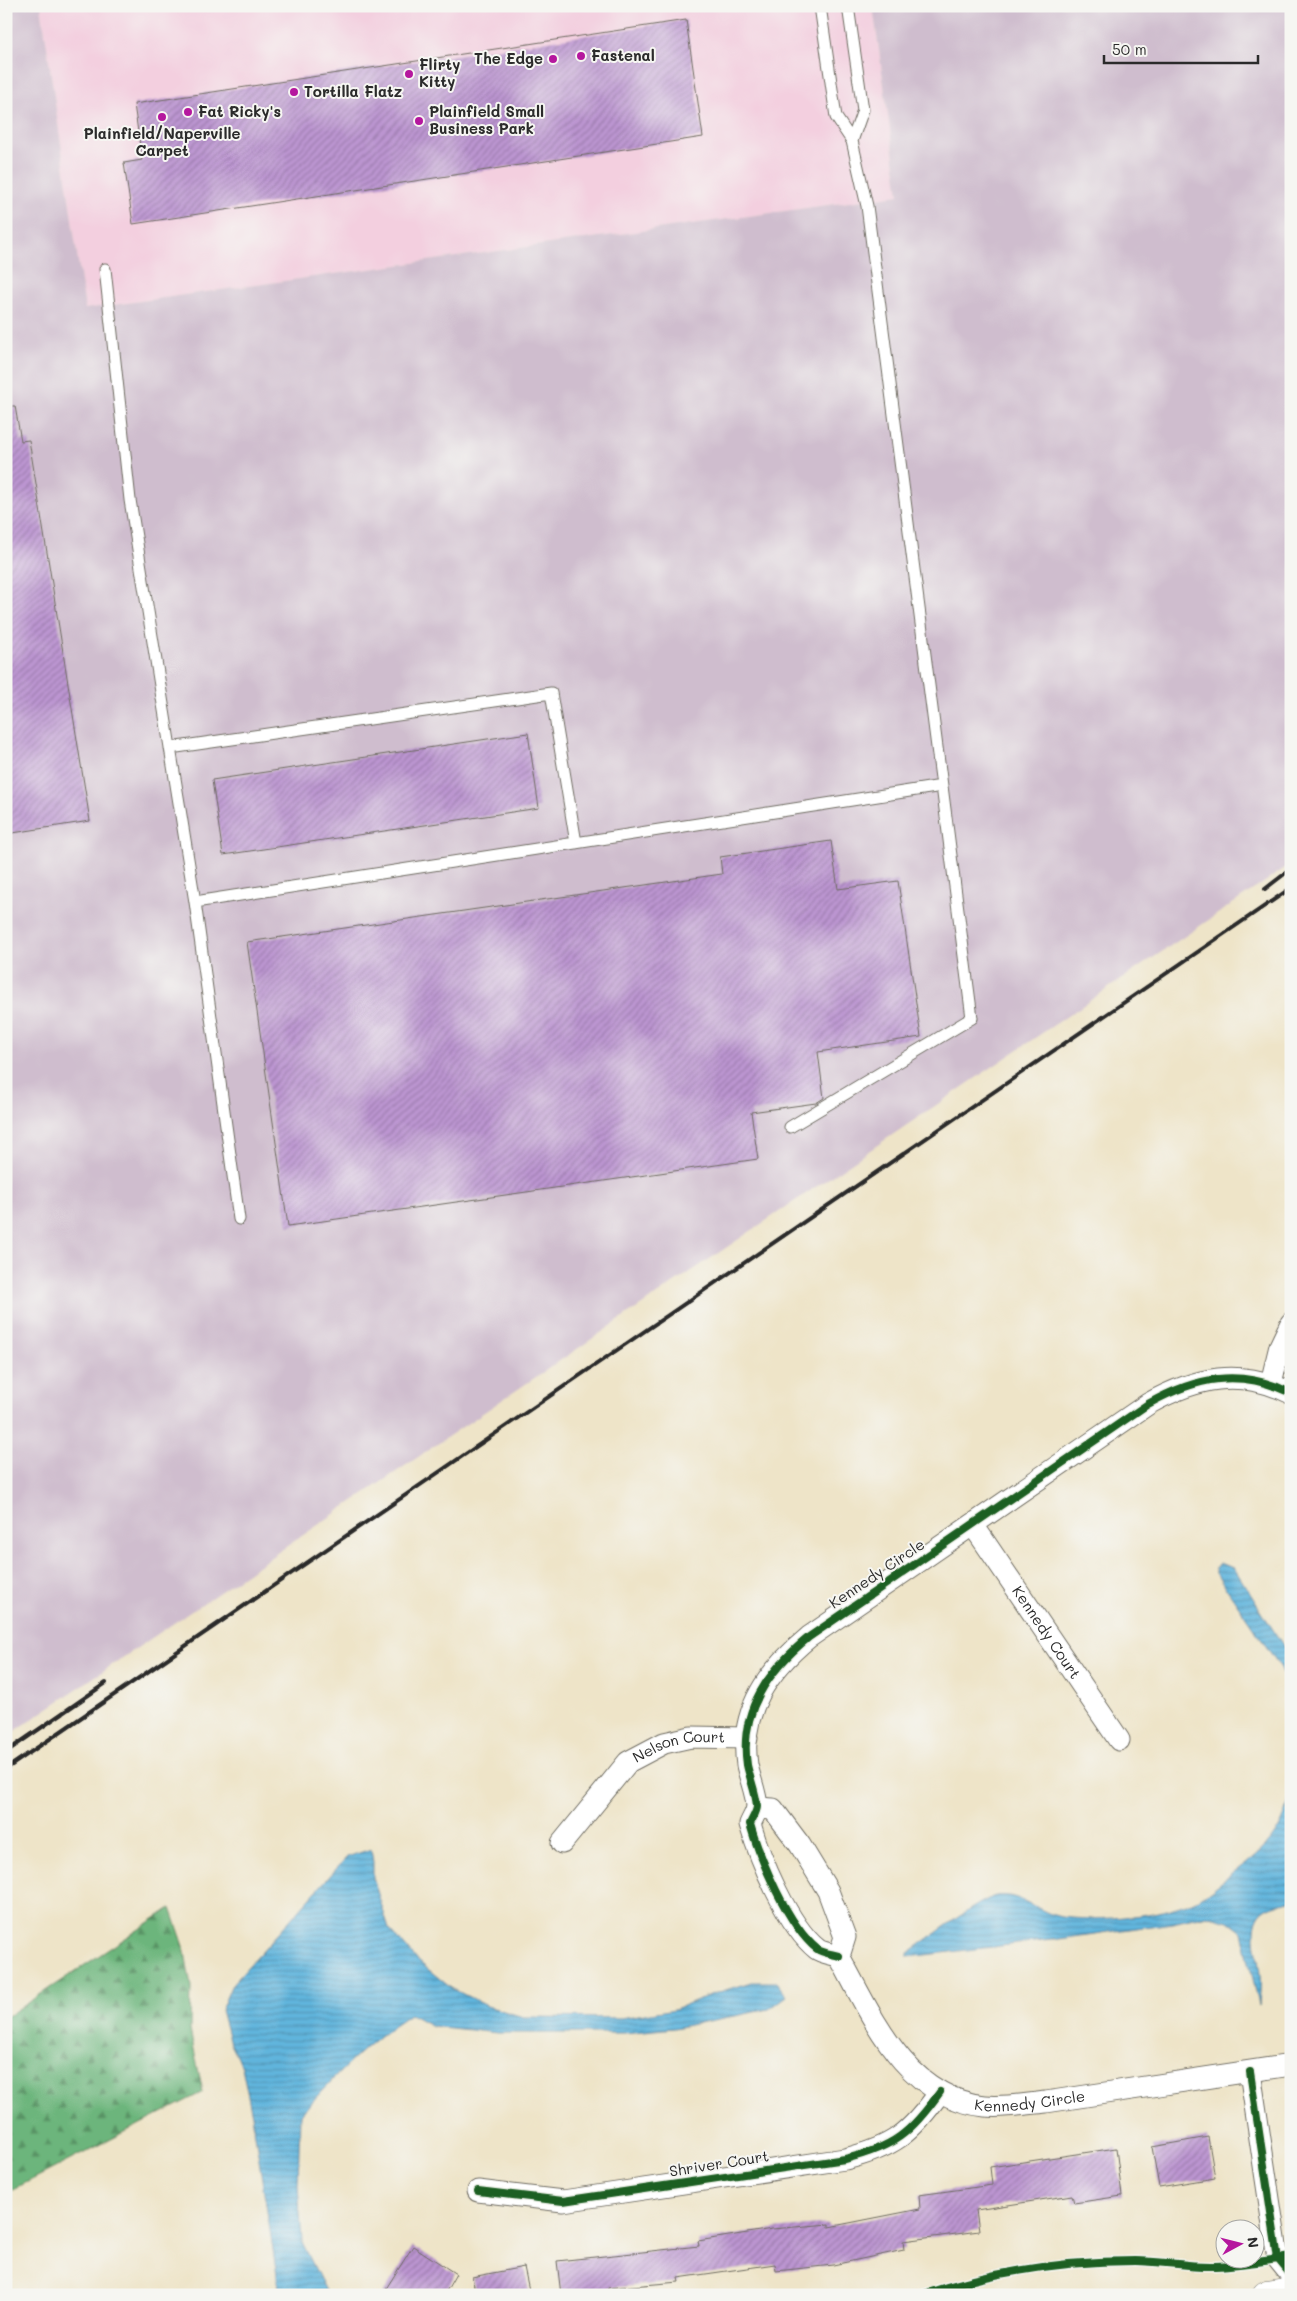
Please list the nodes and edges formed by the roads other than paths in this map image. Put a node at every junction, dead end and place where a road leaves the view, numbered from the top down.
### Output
1 (820, 6) edge
2 (848, 6) edge
3 (852, 141) junction
4 (105, 269) dead end
5 (170, 748) junction
6 (942, 786) junction
7 (576, 843) junction
8 (195, 902) junction
9 (790, 1127) dead end
10 (239, 1219) dead end
11 (1291, 1323) edge
12 (1271, 1383) junction
13 (1291, 1393) edge
14 (972, 1525) junction
15 (747, 1738) junction
16 (1119, 1740) dead end
17 (757, 1808) junction
18 (562, 1843) dead end
19 (839, 1956) junction
20 (1291, 2065) edge
21 (1250, 2072) junction
22 (940, 2092) junction
23 (478, 2191) dead end
24 (1291, 2275) edge
25 (1291, 2291) edge
26 (1266, 2295) edge

1 - 3 lane
2 - 3 lane
3 - 6 lane
4 - 5 lane
5 - 7 lane
5 - 8 lane
6 - 7 lane
6 - 9 lane
7 - 8 lane
8 - 10 lane
11 - 12 street
12 - 13 street, Kennedy Circle
12 - 14 street, Kennedy Circle
14 - 15 street, Kennedy Circle
14 - 16 street, Kennedy Court
15 - 17 street, Kennedy Circle
15 - 18 street, Nelson Court
17 - 19 street
17 - 19 street, Kennedy Circle
19 - 22 street, Kennedy Circle
20 - 21 street, Kennedy Circle
21 - 22 street, Kennedy Circle
21 - 24 street
22 - 23 street, Shriver Court
25 - 26 street

